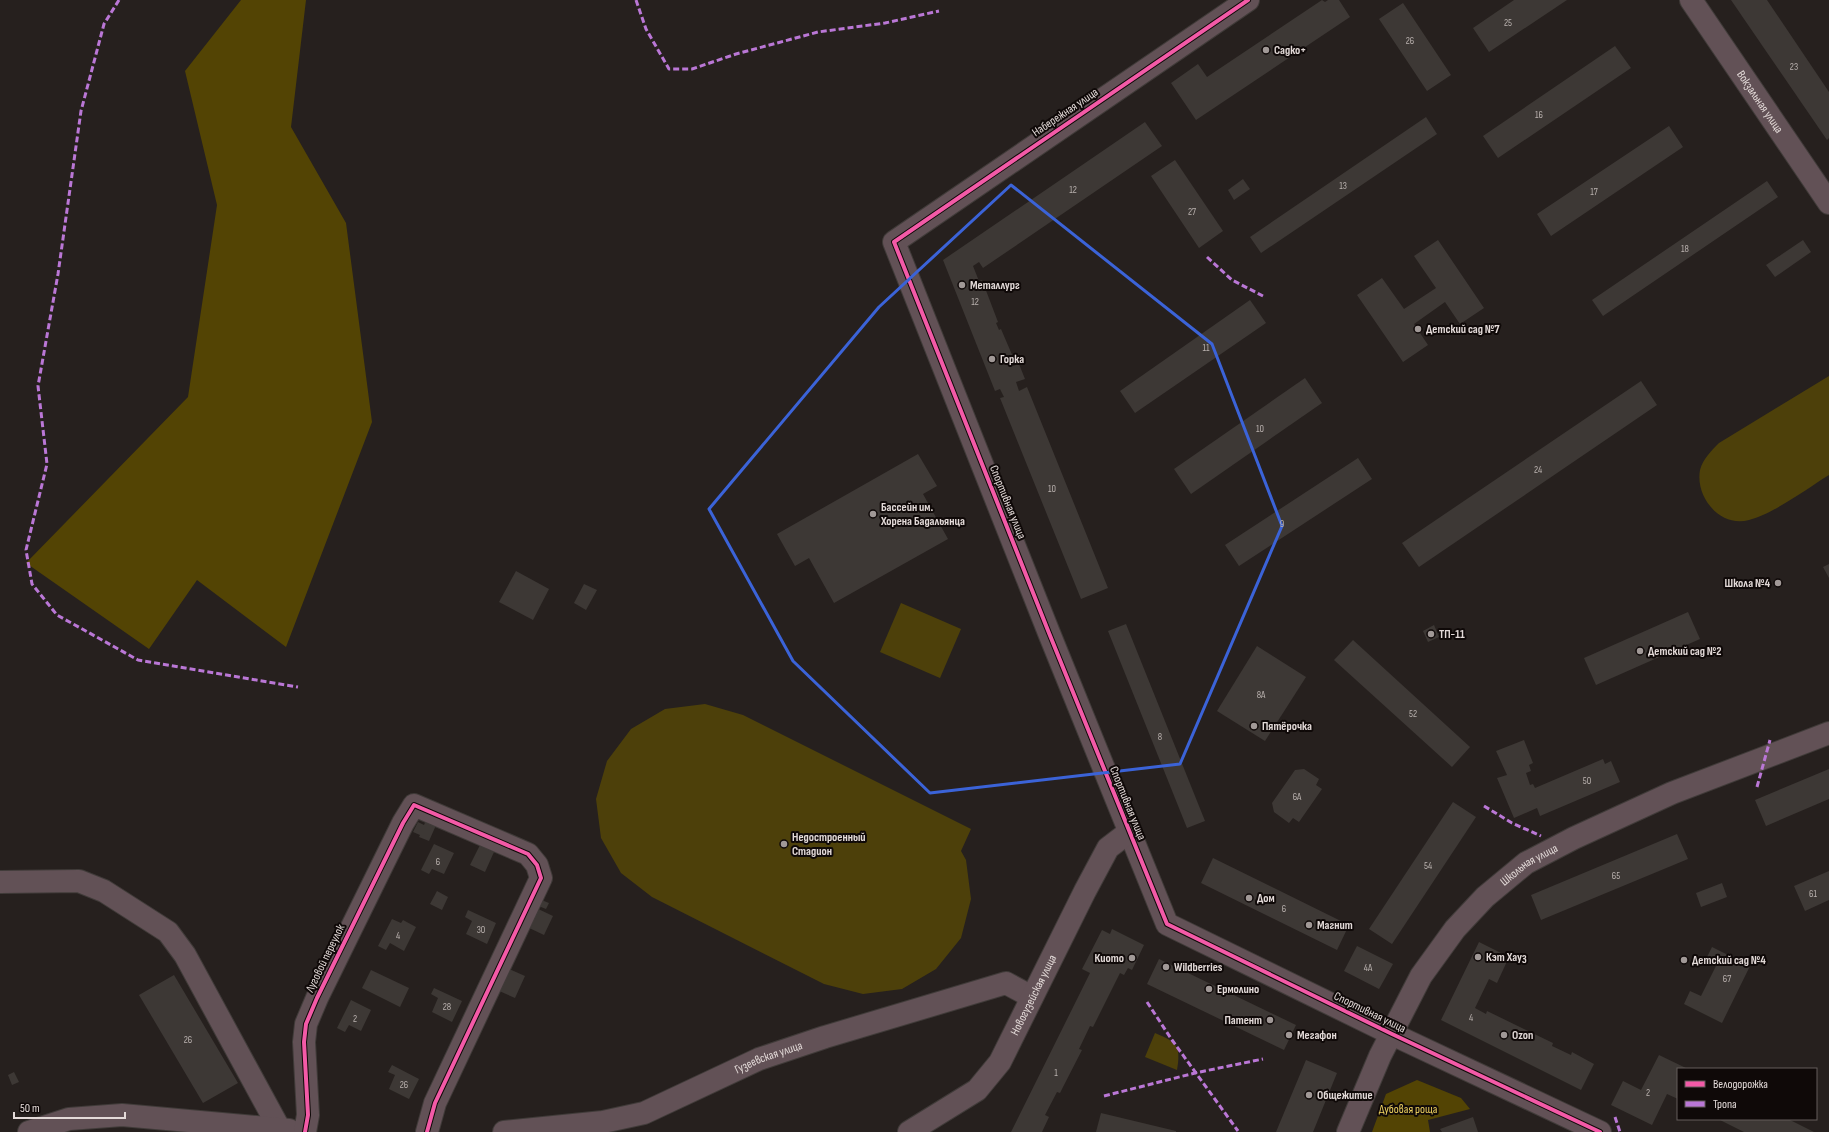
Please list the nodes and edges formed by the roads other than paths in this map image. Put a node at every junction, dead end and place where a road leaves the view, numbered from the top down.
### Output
1 (1248, 0) edge
2 (1691, 0) edge
3 (1829, 203) edge
4 (894, 242) joint
5 (1829, 733) edge
6 (1129, 832) junction
7 (0, 882) edge
8 (1032, 997) junction
9 (1392, 1034) junction
10 (122, 1123) edge
11 (279, 1128) junction
12 (29, 1132) edge
13 (306, 1132) edge
14 (427, 1132) edge
15 (504, 1132) edge
16 (909, 1132) edge
17 (1348, 1132) edge
18 (1600, 1132) edge

1 - 4 street, Набережная улица
2 - 3 street, Вокзальная улица
4 - 6 street, Спортивная улица
5 - 9 street, Школьная улица
6 - 8 street, Новогузейская улица
6 - 9 street, Спортивная улица
7 - 11 street
8 - 15 street, Гузеевская улица
8 - 16 street, Новогузейская улица
9 - 17 street, Школьная улица
9 - 18 street, Спортивная улица
10 - 11 street
10 - 12 street
11 - 13 street
13 - 14 street, Луговой переулок

